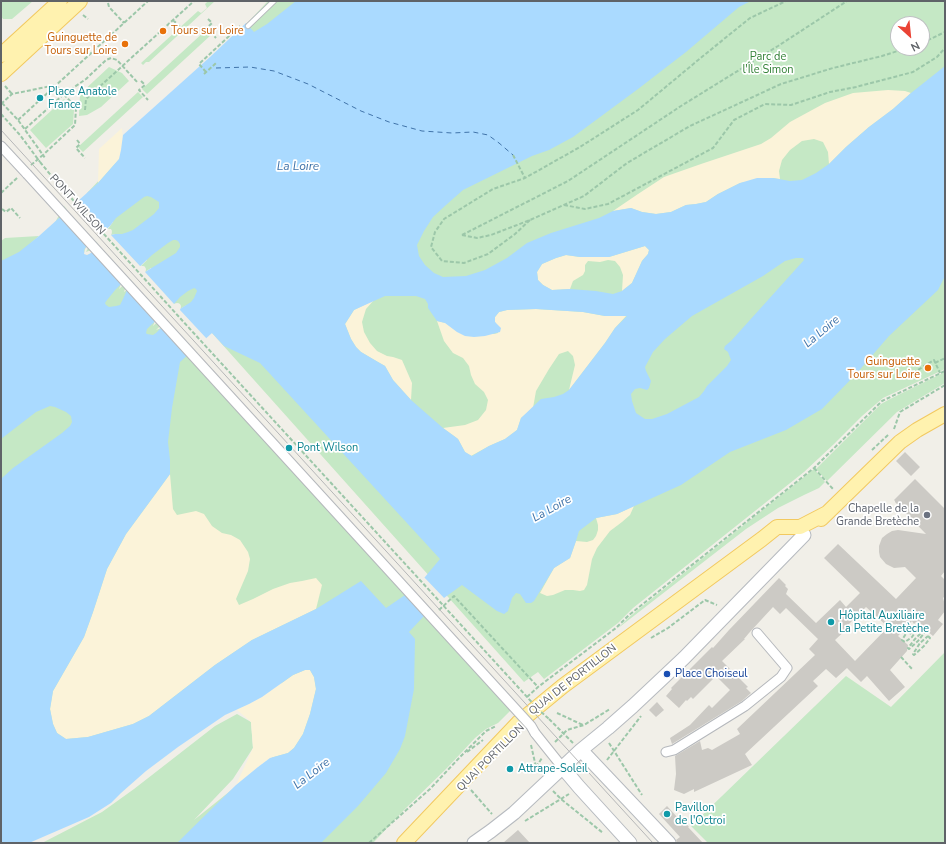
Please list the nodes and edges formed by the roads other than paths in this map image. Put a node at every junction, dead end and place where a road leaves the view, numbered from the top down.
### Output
1 (60, 1) edge
2 (80, 1) edge
3 (274, 1) edge
4 (248, 26) dead end
5 (1, 55) edge
6 (1, 74) edge
7 (1, 146) edge
8 (945, 414) edge
9 (827, 513) junction
10 (804, 535) junction
11 (762, 539) junction
12 (757, 633) dead end
13 (581, 750) junction
14 (666, 752) dead end
15 (563, 768) junction
16 (404, 843) edge
17 (474, 843) edge
18 (630, 843) edge
19 (670, 843) edge

1 - 5 main road
2 - 6 main road
3 - 4 lane
7 - 15 street, PONT WILSON, bridge
8 - 9 main road, QUAI DE PORTILLON
9 - 10 main road, QUAI DE PORTILLON
9 - 11 main road, QUAI DE PORTILLON
10 - 11 main road, QUAI DE PORTILLON
10 - 13 main road, QUAI DE PORTILLON
11 - 16 main road, QUAI DE PORTILLON
12 - 14 street
13 - 15 main road, QUAI DE PORTILLON
13 - 19 main road
15 - 17 main road, QUAI DE PORTILLON
15 - 18 main road

